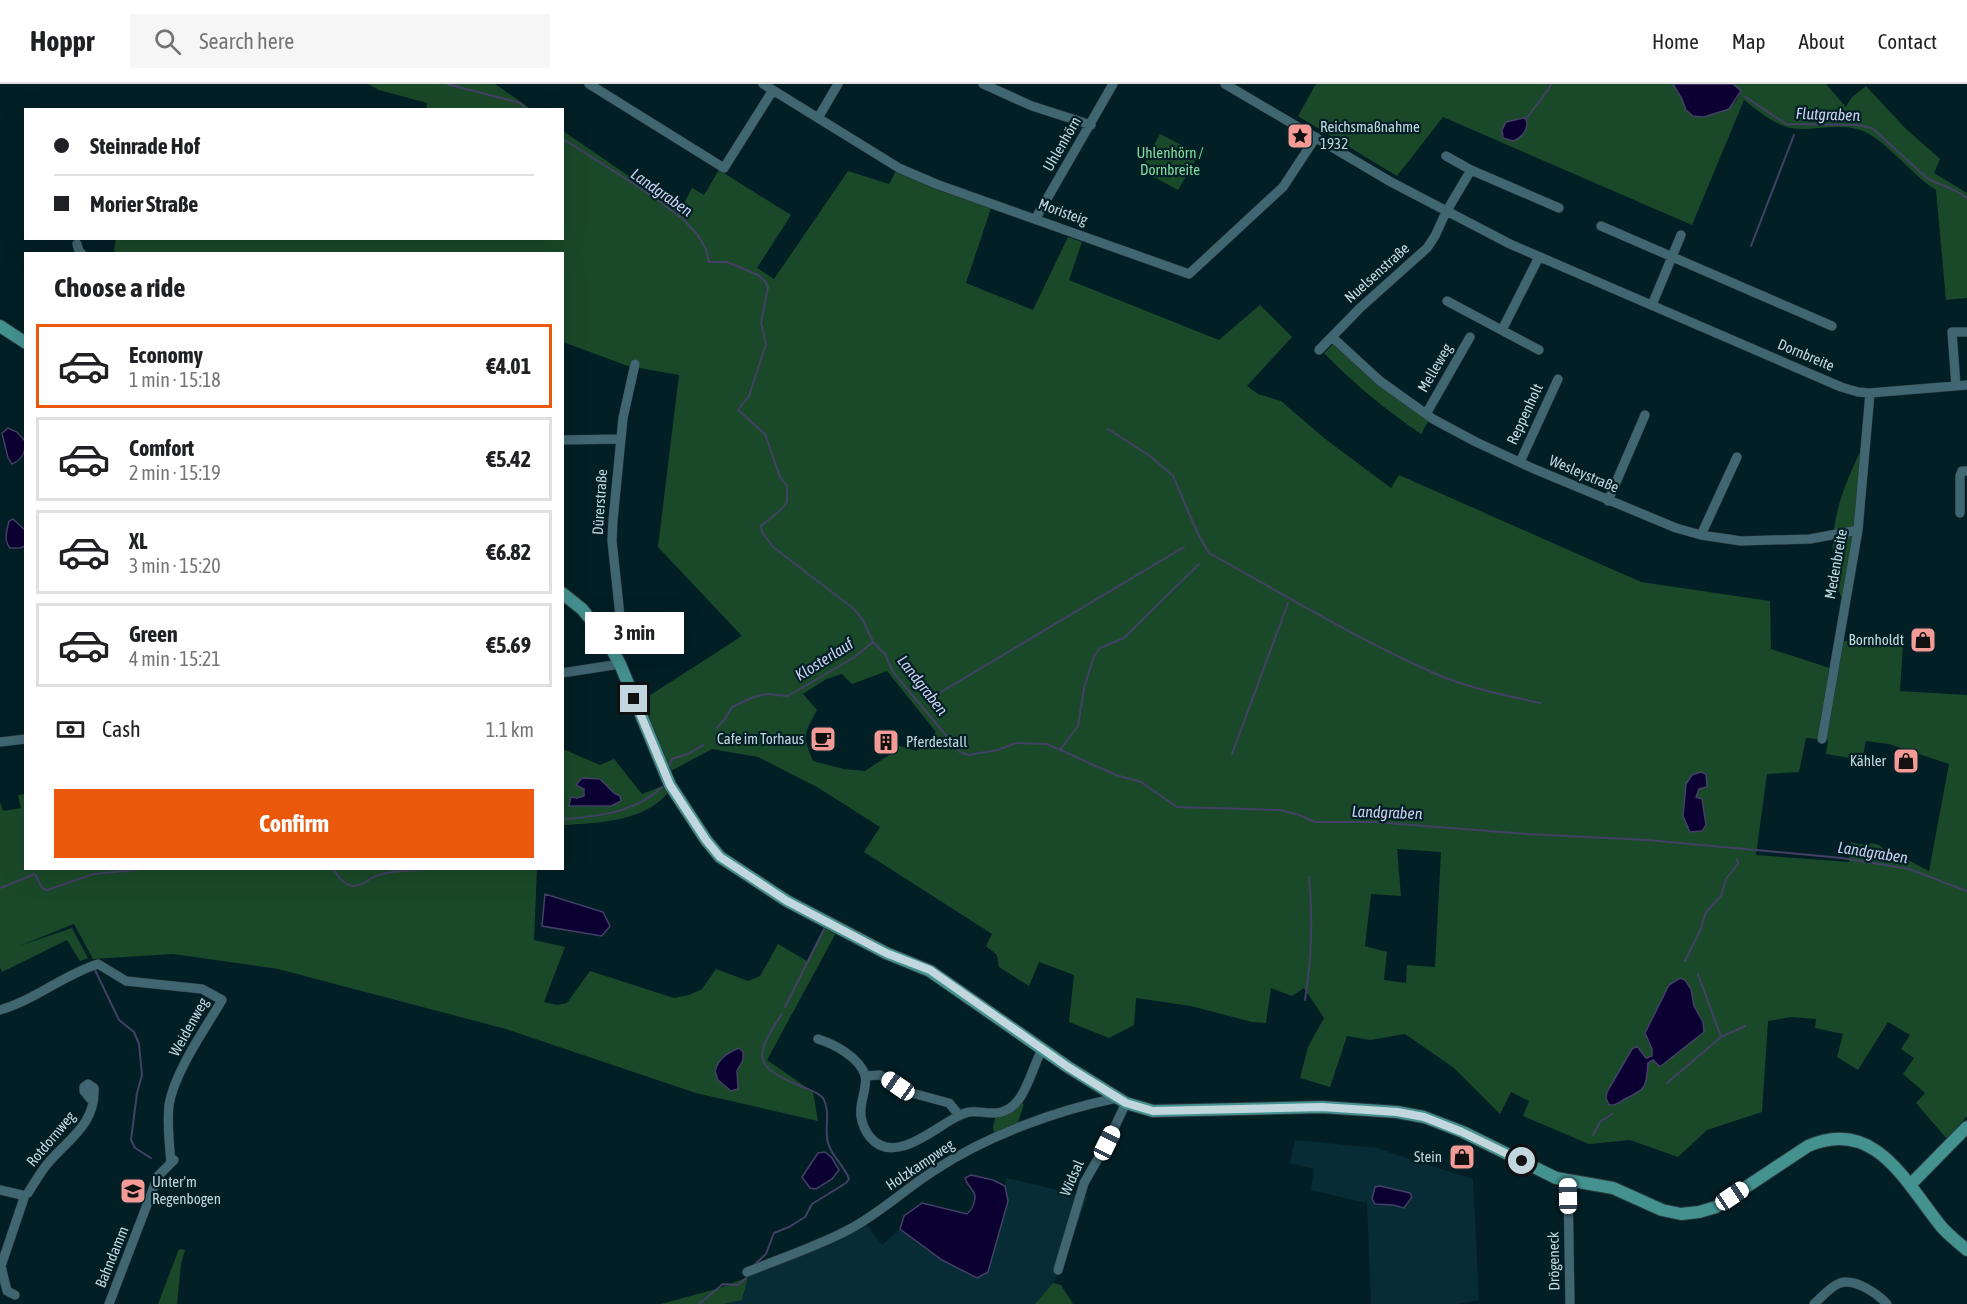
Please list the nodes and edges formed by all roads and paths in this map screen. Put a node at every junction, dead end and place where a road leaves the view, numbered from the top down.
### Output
1 (589, 84) edge
2 (763, 84) edge
3 (838, 84) edge
4 (983, 84) edge
5 (1113, 84) edge
6 (1225, 84) edge
7 (773, 90) junction
8 (818, 118) junction
9 (1091, 125) junction
10 (1316, 137) junction
11 (1446, 156) dead end
12 (1471, 170) junction
13 (1559, 208) dead end
14 (1446, 212) junction
15 (1036, 218) junction
16 (1601, 226) dead end
17 (1681, 236) dead end
18 (77, 244) dead end
19 (80, 252) edge
20 (1539, 257) junction
21 (1672, 257) junction
22 (1447, 301) dead end
23 (1652, 305) junction
24 (0, 326) edge
25 (1833, 326) dead end
26 (1502, 330) junction
27 (1967, 332) edge
28 (1332, 337) junction
29 (1470, 337) dead end
30 (24, 342) edge
31 (1319, 350) dead end
32 (1539, 350) dead end
33 (635, 364) dead end
34 (1558, 379) dead end
35 (1967, 385) edge
36 (1956, 386) junction
37 (1870, 393) junction
38 (1426, 414) junction
39 (1645, 415) dead end
40 (620, 439) junction
41 (564, 440) edge
42 (1737, 457) dead end
43 (1520, 462) junction
44 (1967, 471) edge
45 (1608, 501) junction
46 (1960, 513) dead end
47 (1858, 530) junction
48 (1701, 535) junction
49 (564, 594) edge
50 (605, 638) junction
51 (620, 664) junction
52 (564, 673) edge
53 (24, 739) edge
54 (1822, 739) dead end
55 (0, 742) edge
56 (0, 1010) edge
57 (818, 1040) dead end
58 (1042, 1050) junction
59 (865, 1076) junction
60 (1122, 1101) junction
61 (93, 1102) dead end
62 (959, 1116) junction
63 (1967, 1127) edge
64 (173, 1160) joint
65 (1568, 1181) junction
66 (1911, 1184) junction
67 (0, 1190) edge
68 (25, 1195) junction
69 (1967, 1250) edge
70 (1058, 1270) dead end
71 (747, 1272) dead end
72 (15, 1295) dead end
73 (109, 1304) edge
74 (1570, 1304) edge
75 (1814, 1304) edge
76 (1887, 1304) edge

1 - 7 street
2 - 7 street, Moristeig
3 - 8 street
4 - 9 street
5 - 9 street, Uhlenhörn
6 - 10 street, Dornbreite
7 - 8 street, Moristeig
8 - 15 street, Moristeig
9 - 15 street, Uhlenhörn
10 - 14 street, Dornbreite
10 - 15 street, Moristeig
11 - 12 street
12 - 13 street
12 - 14 street
14 - 20 street, Dornbreite
14 - 28 street, Nuelsenstraße
16 - 21 street
17 - 21 street
18 - 19 street
20 - 23 street, Dornbreite
20 - 26 street
21 - 23 street
21 - 25 street
22 - 26 street
23 - 37 street, Dornbreite
24 - 30 main road
26 - 32 street
27 - 36 street
28 - 31 street, Nuelsenstraße
28 - 38 street, Wesleystraße
29 - 38 street, Melleweg
33 - 40 street, Dürerstraße
34 - 43 street, Reppenholt
35 - 36 street, Dornbreite
36 - 37 street, Dornbreite
37 - 47 street, Medenbreite
38 - 43 street, Wesleystraße
39 - 45 street
40 - 41 street
40 - 50 street, Dürerstraße
42 - 48 street
43 - 45 street, Wesleystraße
44 - 46 street
45 - 48 street, Wesleystraße
47 - 48 street, Wesleystraße
47 - 54 street, Medenbreite
49 - 50 main road
50 - 51 main road
51 - 52 street
51 - 58 main road
53 - 55 street
56 - 64 street, Weidenweg
57 - 59 street
58 - 60 main road
58 - 62 street
59 - 62 street
59 - 62 street
60 - 65 main road
60 - 70 street, Widsal
60 - 71 street, Holzkampweg
61 - 68 street, Rotdornweg
63 - 66 main road
64 - 73 street, Bahndamm
65 - 66 main road
65 - 74 street, Drögeneck
66 - 69 main road
67 - 68 street
68 - 72 street, Rotdornweg
75 - 76 street

